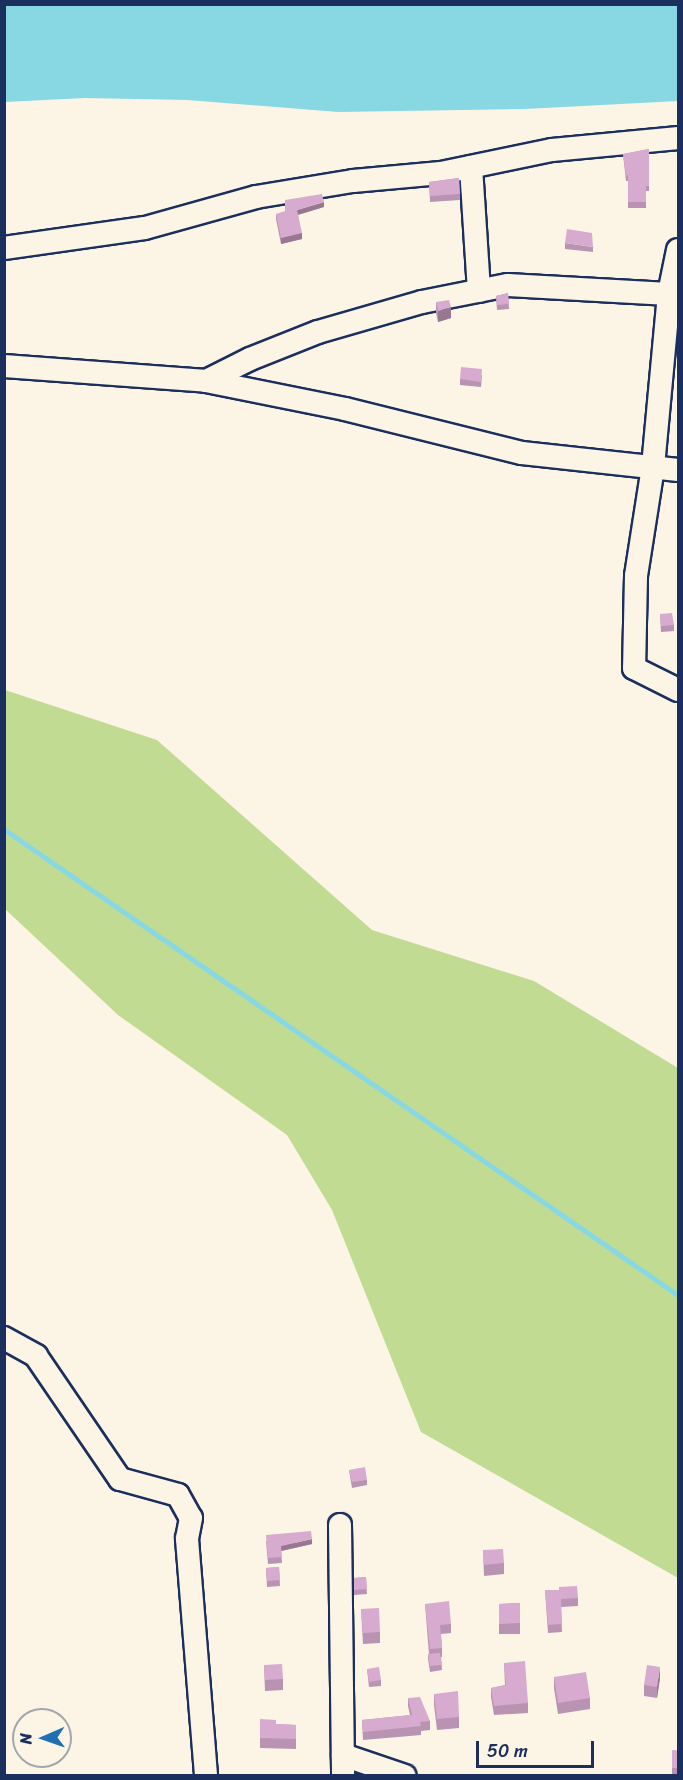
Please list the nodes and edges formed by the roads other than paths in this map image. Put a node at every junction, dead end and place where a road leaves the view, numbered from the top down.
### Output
1 (678, 138) edge
2 (471, 167) junction
3 (4, 248) edge
4 (678, 250) edge
5 (479, 291) junction
6 (669, 294) junction
7 (4, 366) edge
8 (670, 371) edge
9 (206, 381) junction
10 (653, 467) junction
11 (678, 470) edge
12 (678, 690) edge
13 (4, 1338) edge
14 (340, 1526) dead end
15 (343, 1765) edge
16 (206, 1776) edge
17 (405, 1776) edge

1 - 2 street
2 - 3 street
2 - 5 street
4 - 6 street
5 - 6 street
5 - 9 street
6 - 8 street
7 - 9 street
8 - 10 street
9 - 10 street
10 - 11 street
10 - 12 street
13 - 16 street
14 - 15 street
15 - 17 street

